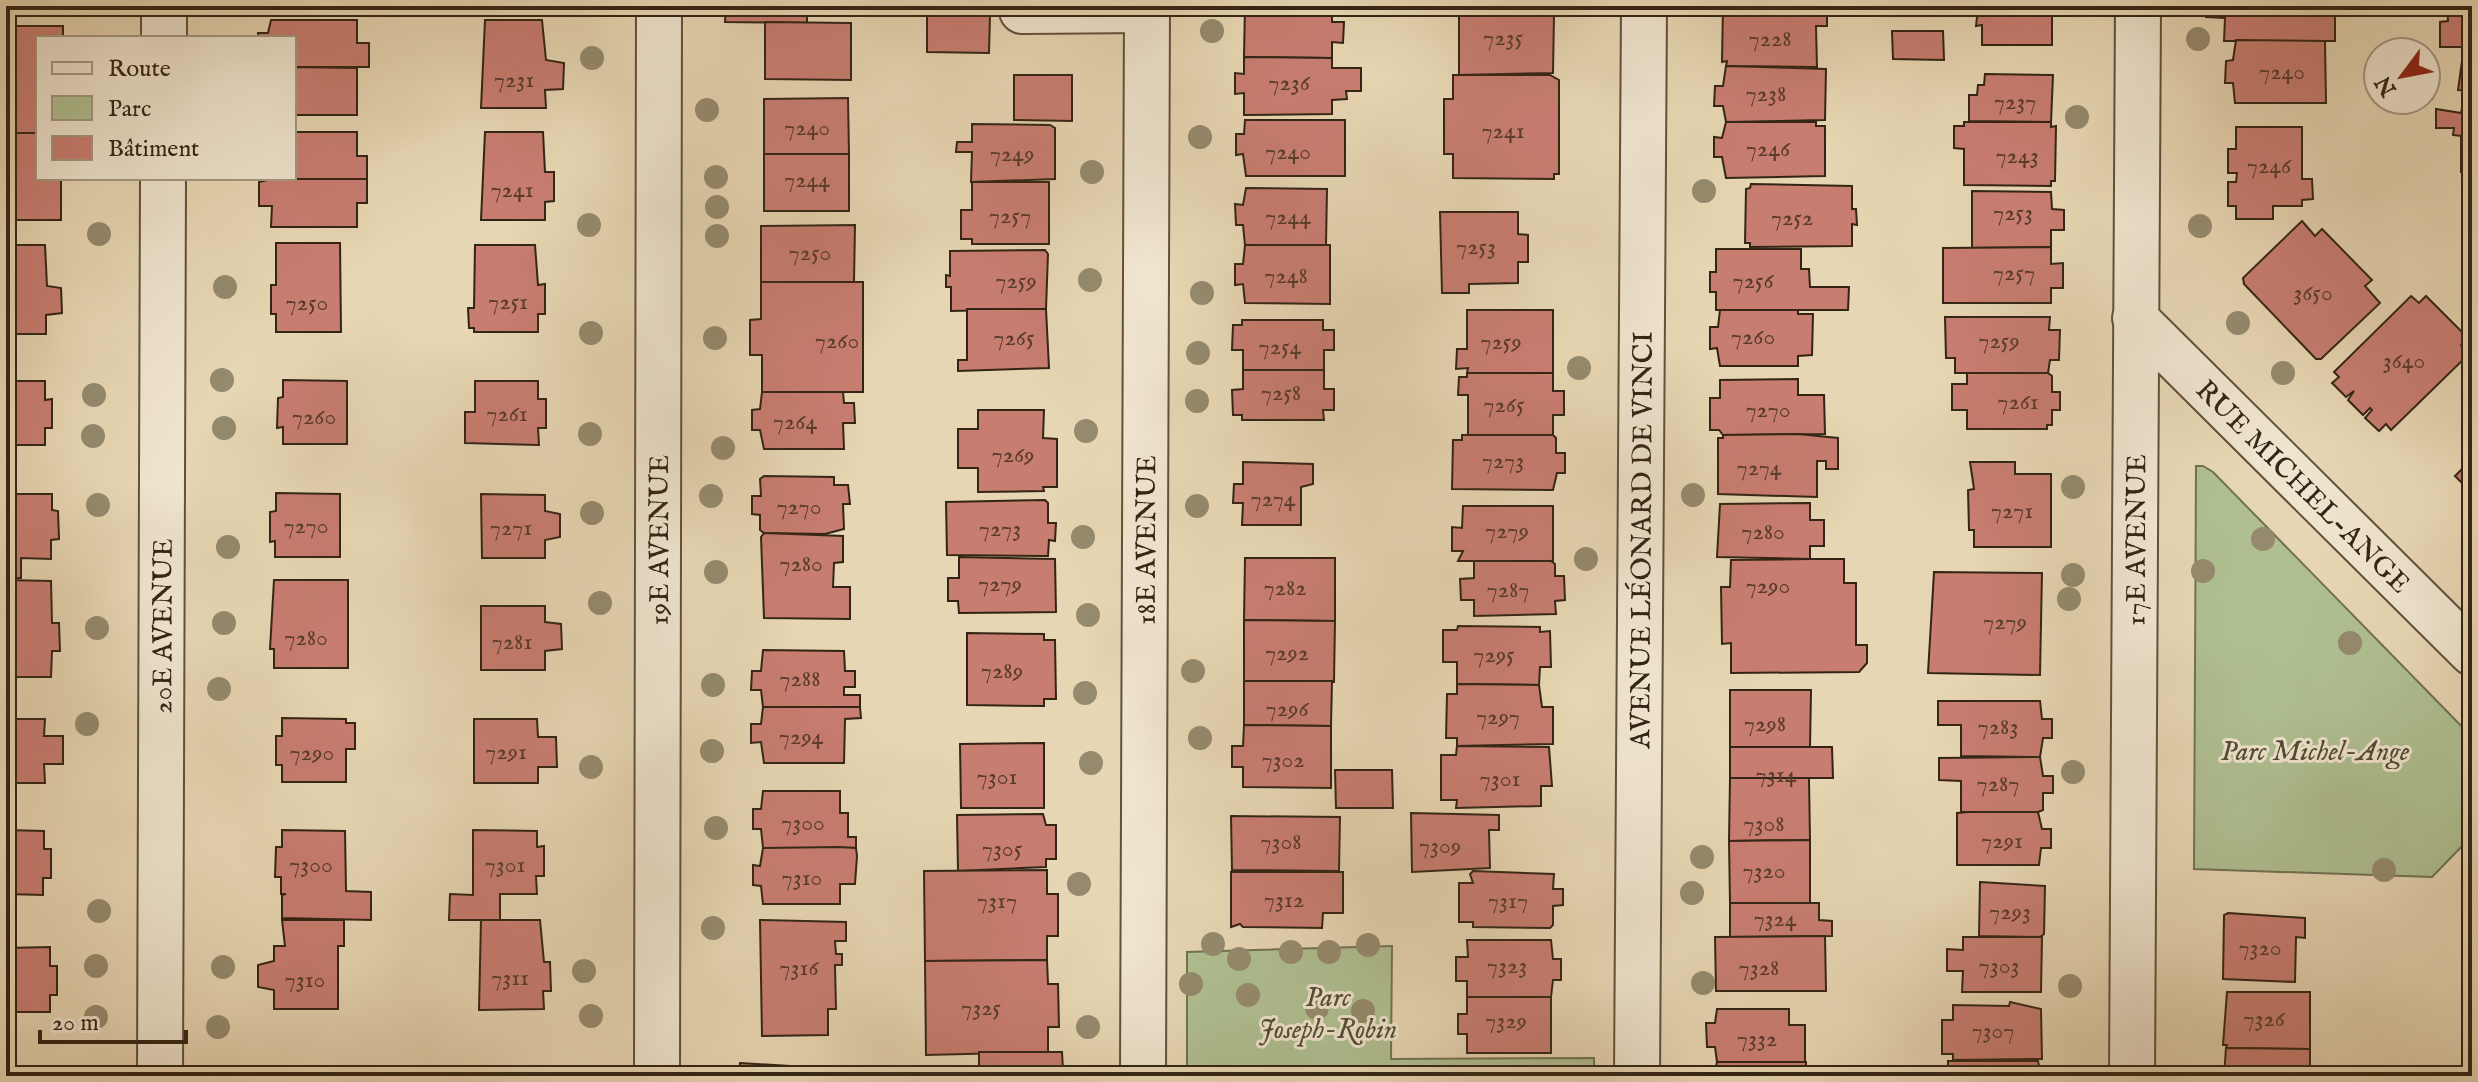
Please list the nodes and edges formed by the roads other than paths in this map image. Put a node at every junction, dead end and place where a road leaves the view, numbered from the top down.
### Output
1 (164, 6) edge
2 (659, 6) edge
3 (1022, 6) edge
4 (1644, 6) edge
5 (2138, 6) edge
6 (1147, 8) edge
7 (164, 36) edge
8 (163, 180) edge
9 (2135, 318) junction
10 (2472, 653) edge
11 (160, 1076) edge
12 (657, 1076) edge
13 (1143, 1076) edge
14 (1637, 1076) edge
15 (2132, 1076) edge

1 - 7 street
2 - 12 street, 19E AVENUE
3 - 6 street
4 - 14 street, AVENUE LÉONARD DE VINCI
5 - 9 street, 17E AVENUE
6 - 13 street, 18E AVENUE
8 - 11 street, 20E AVENUE
9 - 10 street, RUE MICHEL-ANGE
9 - 15 street, 17E AVENUE

